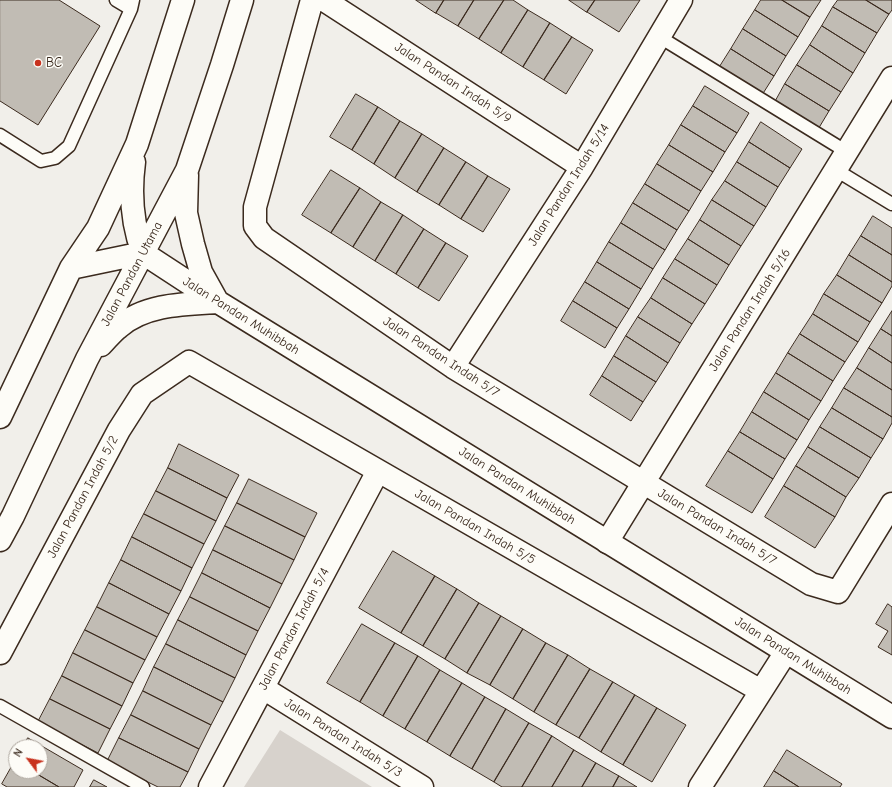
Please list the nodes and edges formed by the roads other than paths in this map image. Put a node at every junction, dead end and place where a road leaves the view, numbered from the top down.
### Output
1 (116, 0) edge
2 (184, 0) edge
3 (242, 0) edge
4 (312, 0) edge
5 (324, 0) edge
6 (681, 0) edge
7 (132, 5) edge
8 (658, 36) junction
9 (892, 78) edge
10 (0, 135) edge
11 (137, 144) junction
12 (841, 161) junction
13 (582, 167) junction
14 (187, 170) junction
15 (892, 204) edge
16 (143, 253) junction
17 (71, 268) junction
18 (218, 302) junction
19 (87, 359) junction
20 (189, 362) joint
21 (453, 367) junction
22 (0, 417) edge
23 (378, 471) junction
24 (643, 482) junction
25 (892, 504) edge
26 (0, 540) edge
27 (607, 542) junction
28 (0, 652) edge
29 (786, 652) junction
30 (263, 688) junction
31 (761, 691) junction
32 (0, 706) edge
33 (892, 717) edge
34 (417, 785) edge
35 (142, 787) edge
36 (210, 787) edge
37 (700, 787) edge

1 - 7 lane
2 - 11 street
3 - 14 street, Jalan Pandan Utama
4 - 21 street, Jalan Pandan Indah 5/7
5 - 13 street, Jalan Pandan Indah 5/9
6 - 8 street, Jalan Pandan Indah 5/14
7 - 10 lane
8 - 12 lane
8 - 13 street, Jalan Pandan Indah 5/14
9 - 12 street, Jalan Pandan Indah 5/16
11 - 16 street
11 - 17 street
12 - 15 lane
12 - 24 street, Jalan Pandan Indah 5/16
13 - 21 street, Jalan Pandan Indah 5/14
14 - 16 street, Jalan Pandan Utama
14 - 18 street
16 - 17 street
16 - 18 street, Jalan Pandan Muhibbah
16 - 19 street, Jalan Pandan Utama
17 - 22 street
18 - 19 street
18 - 27 street, Jalan Pandan Muhibbah
19 - 26 street, Jalan Pandan Utama
20 - 23 street, Jalan Pandan Indah 5/5
20 - 28 street, Jalan Pandan Indah 5/2
21 - 24 street, Jalan Pandan Indah 5/7
23 - 30 street, Jalan Pandan Indah 5/4
23 - 31 street, Jalan Pandan Indah 5/5
24 - 25 street, Jalan Pandan Indah 5/7
24 - 27 street, Jalan Pandan Indah 5/16
27 - 29 street, Jalan Pandan Muhibbah
29 - 31 street
29 - 33 street, Jalan Pandan Muhibbah
30 - 34 street, Jalan Pandan Indah 5/3
30 - 36 street, Jalan Pandan Indah 5/4
31 - 37 street
32 - 35 lane

